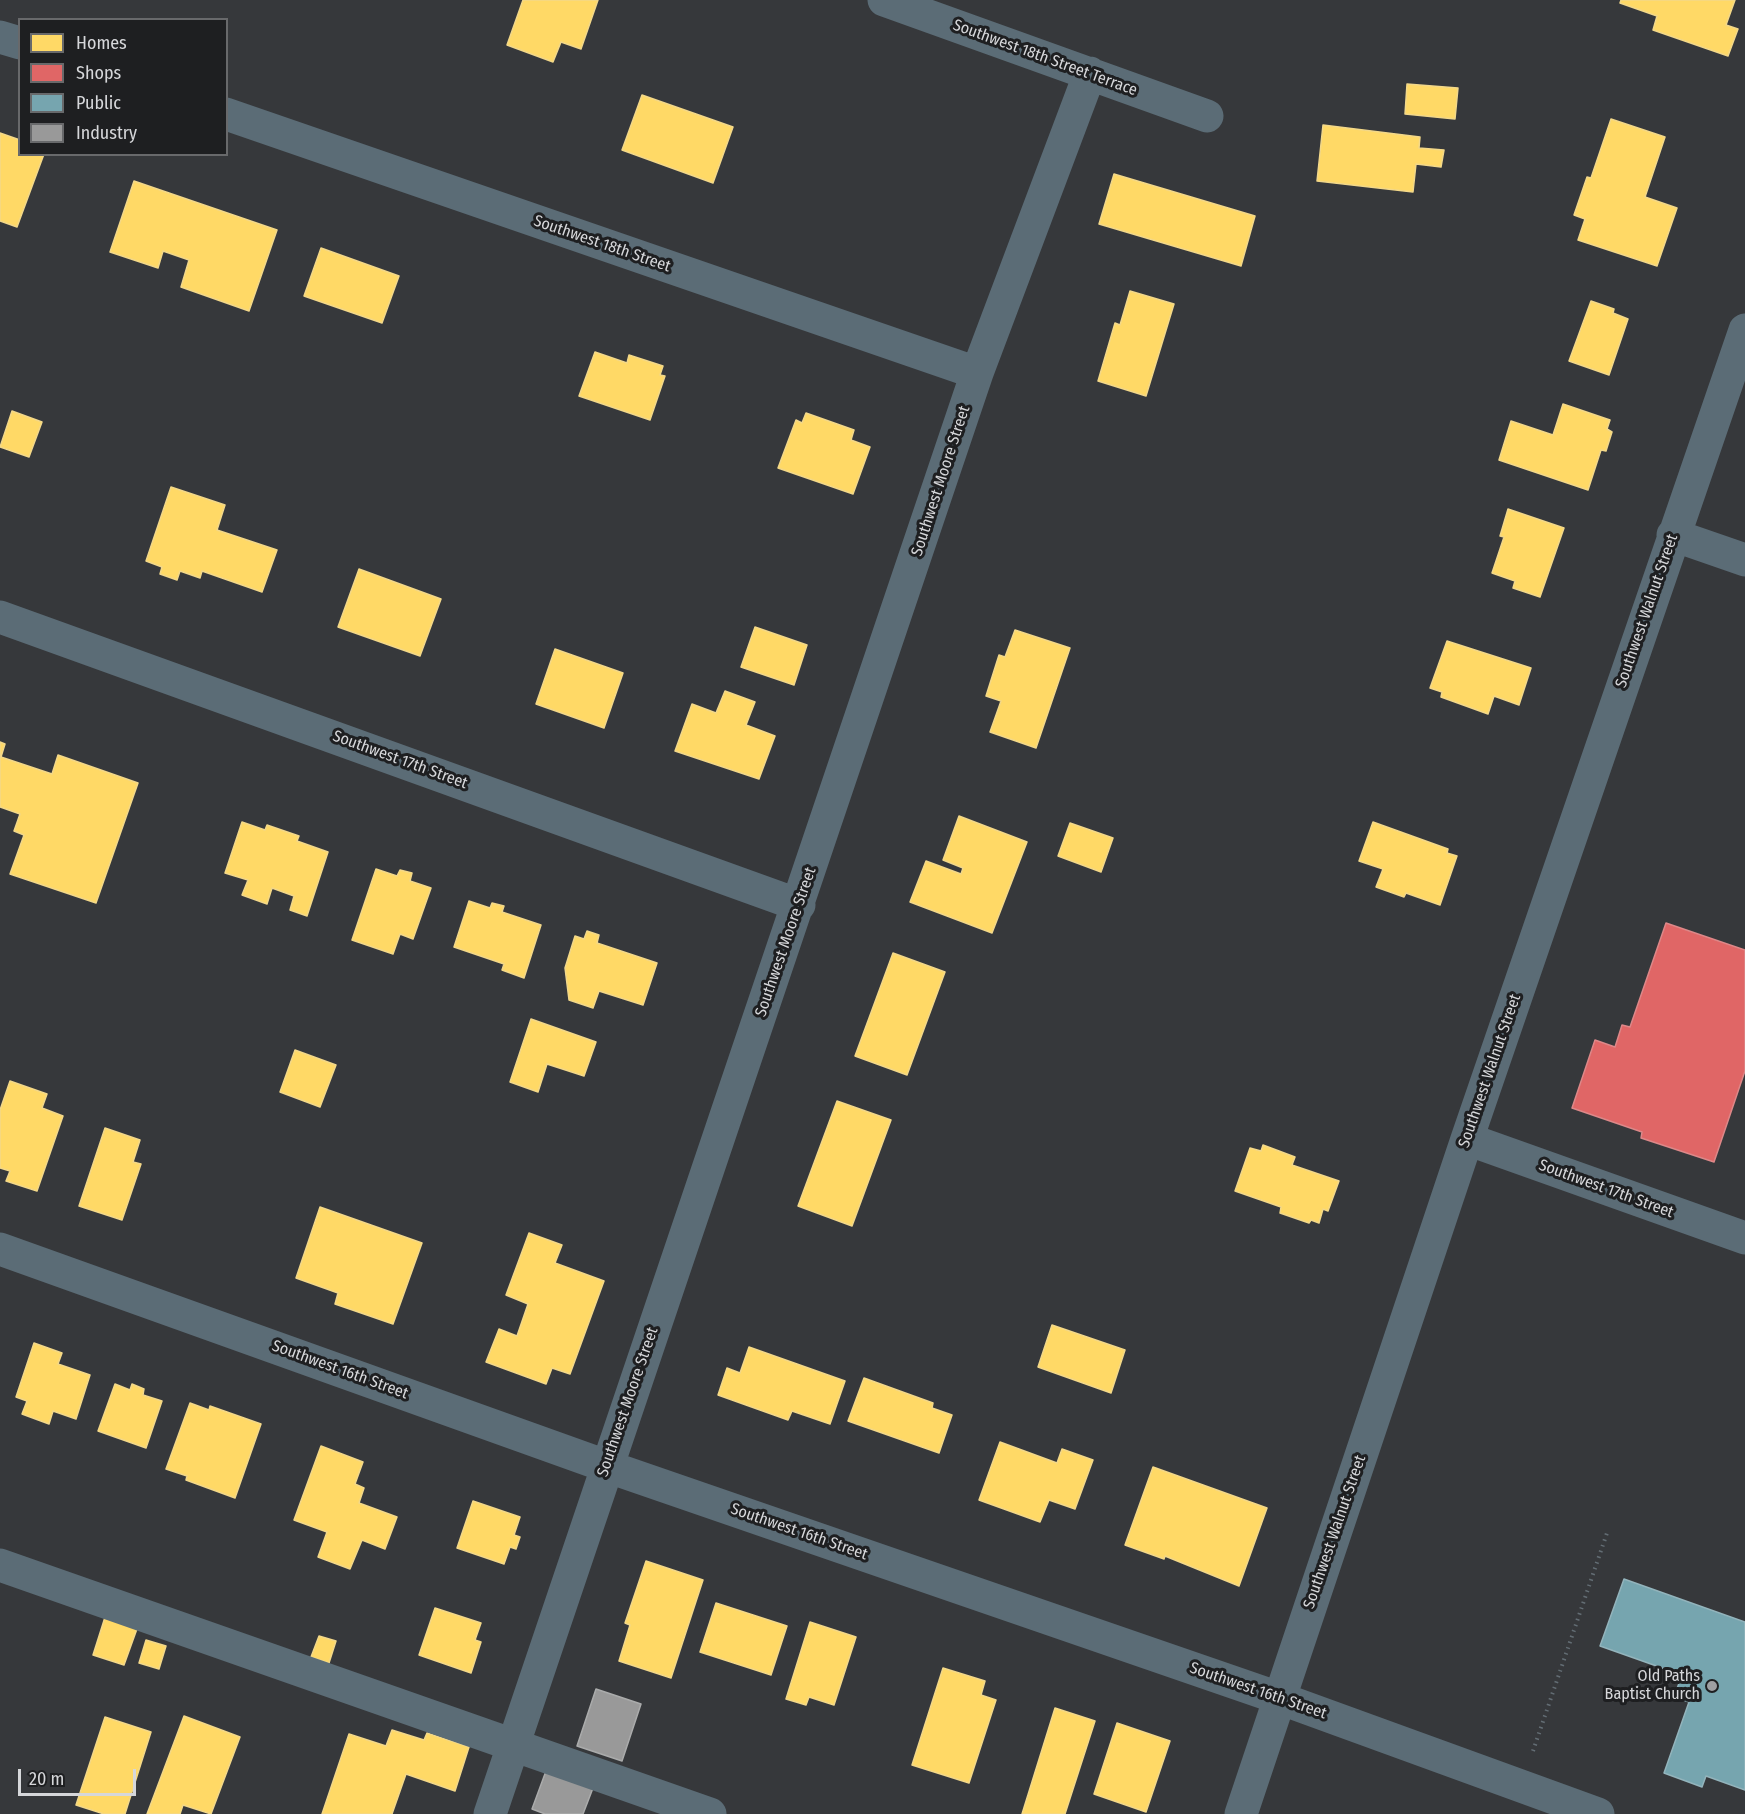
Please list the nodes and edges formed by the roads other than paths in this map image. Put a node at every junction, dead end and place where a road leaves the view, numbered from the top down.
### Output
1 (884, 0) edge
2 (0, 37) edge
3 (18, 42) edge
4 (1090, 73) junction
5 (228, 115) edge
6 (1207, 117) dead end
7 (1745, 330) edge
8 (977, 373) junction
9 (1673, 535) junction
10 (1745, 560) edge
11 (0, 616) edge
12 (799, 905) junction
13 (1467, 1139) junction
14 (1745, 1238) edge
15 (0, 1249) edge
16 (606, 1466) junction
17 (0, 1565) edge
18 (1280, 1698) junction
19 (514, 1744) junction
20 (490, 1814) edge
21 (710, 1814) edge
22 (1242, 1814) edge
23 (1598, 1814) edge

1 - 4 street, Southwest 18th Street Terrace
2 - 3 street
4 - 6 street, Southwest 18th Street Terrace
4 - 8 street, Southwest Moore Street
5 - 8 street, Southwest 18th Street
7 - 9 street, Southwest Walnut Street
8 - 12 street, Southwest Moore Street
9 - 10 street
9 - 13 street, Southwest Walnut Street
11 - 12 street, Southwest 17th Street
12 - 16 street, Southwest Moore Street
13 - 14 street, Southwest 17th Street
13 - 18 street, Southwest Walnut Street
15 - 16 street, Southwest 16th Street
16 - 18 street, Southwest 16th Street
16 - 19 street, Southwest Moore Street
17 - 19 street
18 - 22 street, Southwest Walnut Street
18 - 23 street, Southwest 16th Street
19 - 20 street, Southwest Moore Street
19 - 21 street

